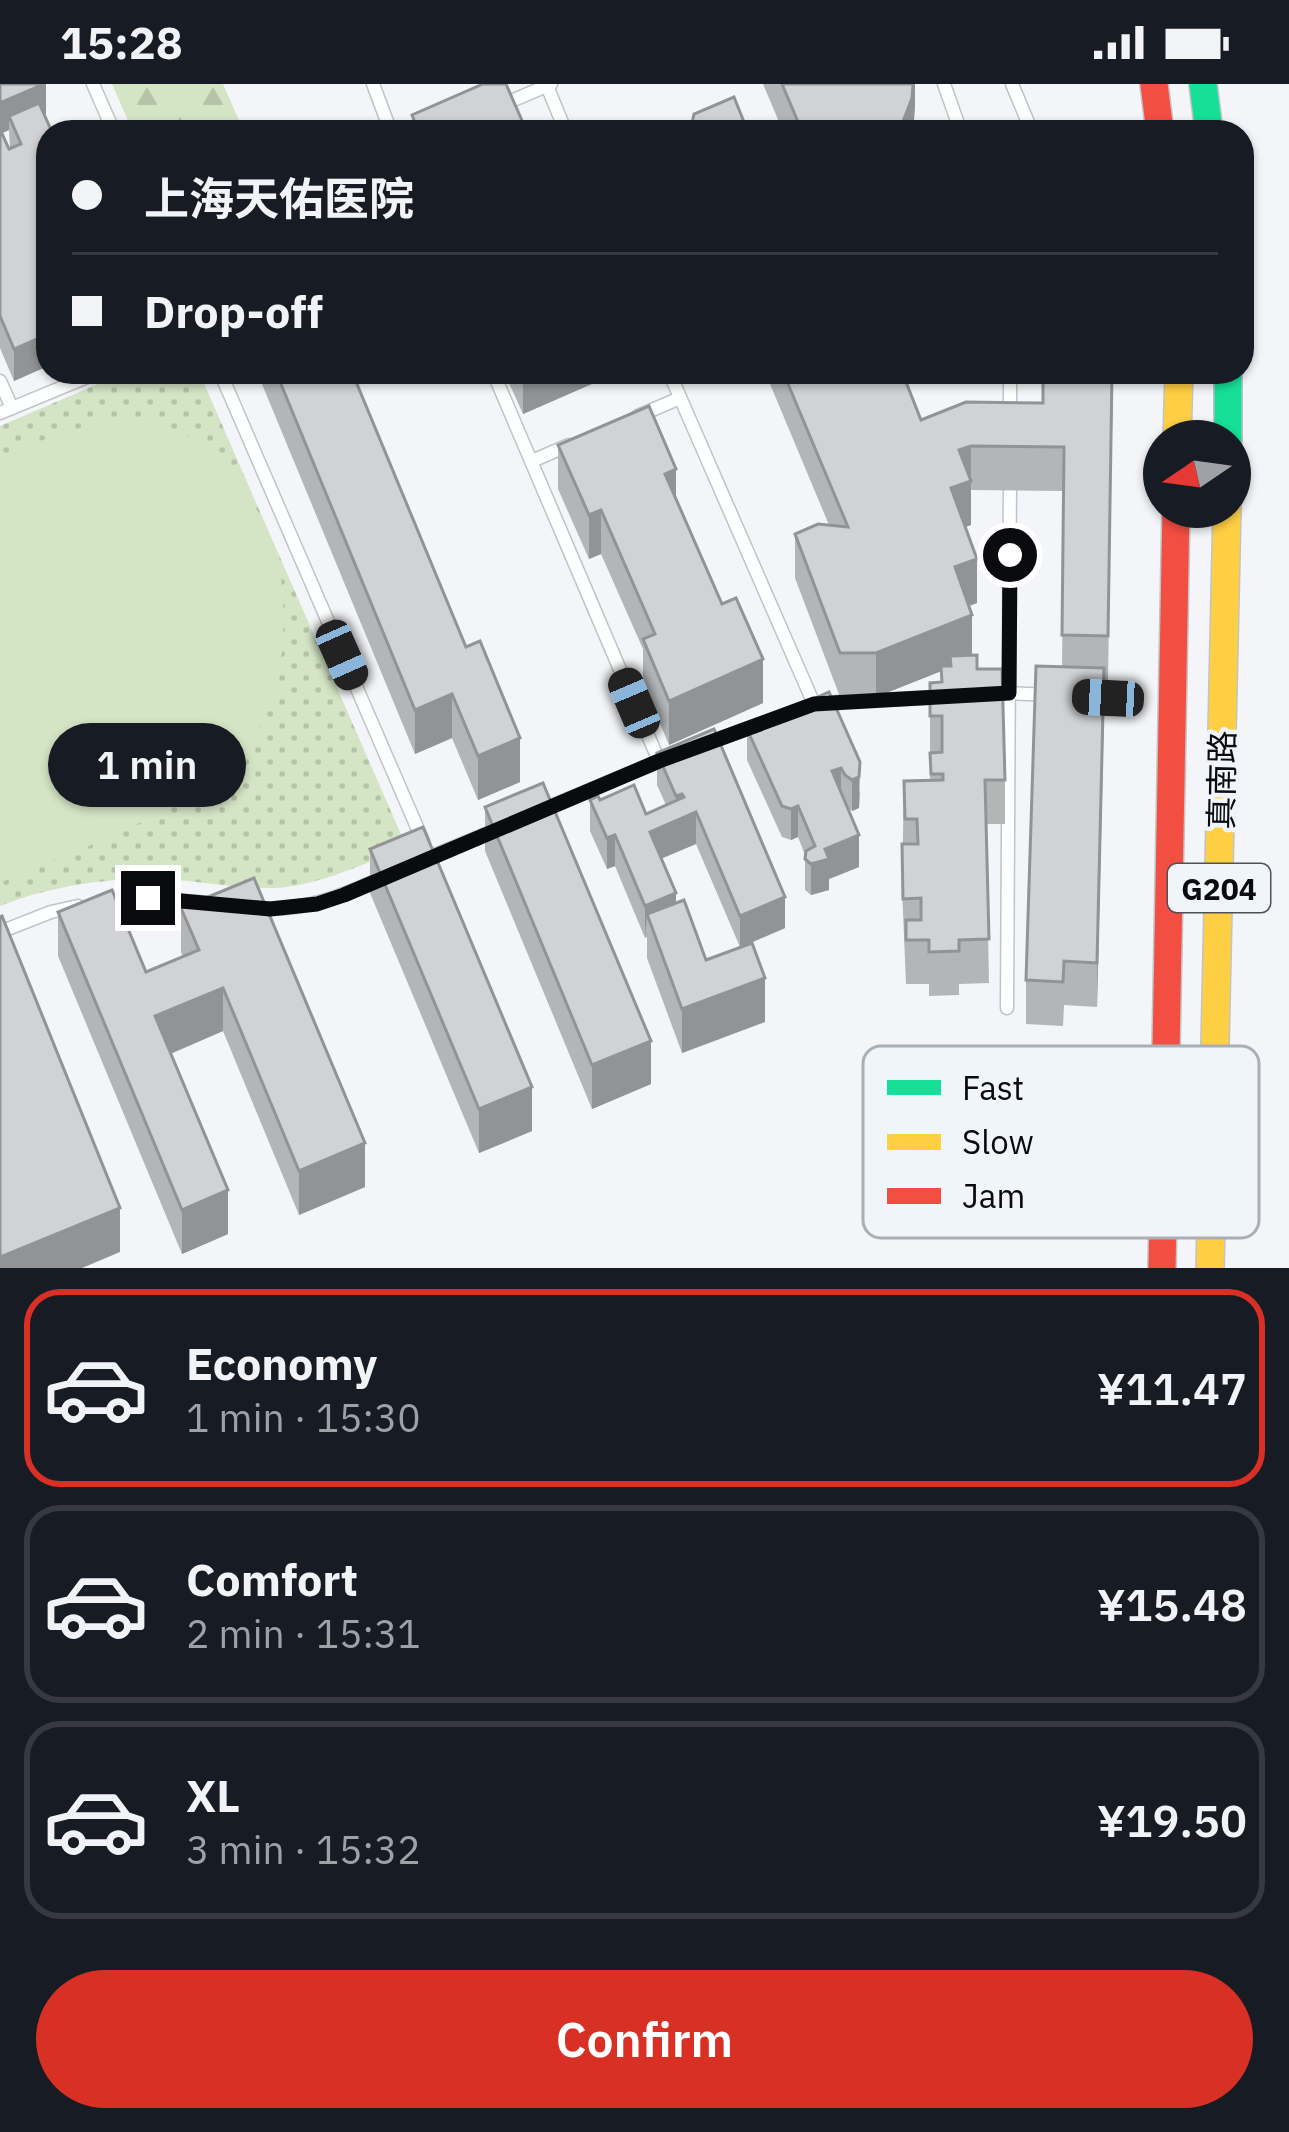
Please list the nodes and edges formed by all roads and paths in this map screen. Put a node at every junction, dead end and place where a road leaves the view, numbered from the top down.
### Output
1 (93, 84) edge
2 (373, 84) edge
3 (944, 84) edge
4 (1012, 84) edge
5 (1154, 84) edge
6 (1203, 84) edge
7 (549, 85) edge
8 (483, 113) edge
9 (109, 120) edge
10 (386, 120) edge
11 (562, 120) edge
12 (958, 120) edge
13 (1027, 120) edge
14 (1158, 120) edge
15 (1208, 120) edge
16 (0, 381) edge
17 (70, 384) edge
18 (225, 384) edge
19 (499, 384) edge
20 (674, 384) edge
21 (1010, 384) edge
22 (1178, 384) edge
23 (1228, 384) edge
24 (680, 398) junction
25 (6, 410) edge
26 (1177, 420) edge
27 (1228, 420) edge
28 (617, 425) edge
29 (1010, 441) edge
30 (574, 443) edge
31 (532, 461) junction
32 (1010, 464) edge
33 (1176, 528) edge
34 (1228, 528) edge
35 (1009, 693) junction
36 (987, 694) edge
37 (965, 695) edge
38 (1068, 696) edge
39 (814, 704) junction
40 (791, 712) edge
41 (770, 720) edge
42 (659, 761) junction
43 (536, 813) edge
44 (515, 822) edge
45 (430, 857) junction
46 (409, 866) edge
47 (387, 876) edge
48 (0, 932) edge
49 (1007, 1008) dead end
50 (1166, 1046) edge
51 (1215, 1046) edge
52 (1163, 1238) edge
53 (1211, 1238) edge
54 (1162, 1268) edge
55 (1210, 1268) edge

1 - 9 lane
2 - 10 lane
3 - 12 lane
4 - 13 lane
5 - 14 main road
6 - 15 main road
7 - 8 lane
7 - 11 lane
16 - 25 lane
17 - 25 lane
18 - 45 lane
19 - 31 lane
20 - 24 lane
21 - 29 lane
22 - 26 main road
23 - 27 main road
24 - 28 lane
24 - 39 lane
30 - 31 lane
31 - 42 lane
32 - 35 lane
33 - 50 main road, 真南路 / G204
34 - 51 main road, 真南路 / G204
35 - 36 lane
35 - 38 lane
35 - 49 lane
37 - 39 lane
39 - 40 lane
41 - 42 lane
42 - 43 lane
44 - 45 lane
45 - 46 lane
47 - 48 lane
52 - 54 main road, 真南路 / G204
53 - 55 main road, 真南路 / G204

